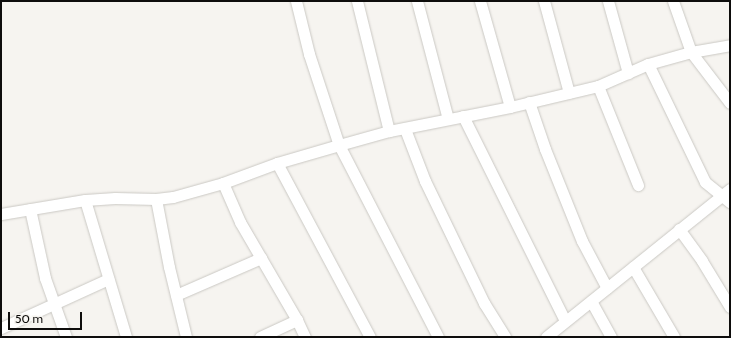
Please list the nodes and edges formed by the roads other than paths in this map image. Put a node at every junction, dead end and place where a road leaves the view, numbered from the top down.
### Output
1 (296, 1) edge
2 (357, 1) edge
3 (417, 1) edge
4 (480, 1) edge
5 (544, 1) edge
6 (608, 1) edge
7 (673, 1) edge
8 (730, 45) edge
9 (691, 52) junction
10 (648, 64) junction
11 (628, 73) junction
12 (598, 86) junction
13 (569, 93) junction
14 (529, 102) junction
15 (730, 103) edge
16 (510, 107) junction
17 (463, 116) junction
18 (448, 119) junction
19 (405, 128) junction
20 (390, 131) junction
21 (339, 145) junction
22 (277, 163) junction
23 (223, 183) junction
24 (638, 185) dead end
25 (728, 195) edge
26 (156, 199) junction
27 (85, 200) junction
28 (30, 209) junction
29 (1, 214) edge
30 (679, 229) junction
31 (261, 258) junction
32 (633, 267) junction
33 (108, 278) junction
34 (608, 288) junction
35 (176, 295) junction
36 (591, 301) junction
37 (54, 302) junction
38 (730, 307) edge
39 (297, 320) junction
40 (565, 321) junction
41 (2, 330) edge
42 (66, 337) edge
43 (126, 337) edge
44 (186, 337) edge
45 (260, 337) edge
46 (305, 337) edge
47 (370, 337) edge
48 (438, 337) edge
49 (505, 337) edge
50 (546, 337) edge
51 (611, 337) edge
52 (674, 337) edge

1 - 21 street
2 - 20 street
3 - 18 street
4 - 16 street
5 - 13 street
6 - 11 street
7 - 9 street
8 - 9 street
9 - 10 street
9 - 15 street
10 - 11 street
10 - 25 street
11 - 12 street
12 - 13 street
12 - 24 street
13 - 14 street
14 - 16 street
14 - 34 street
16 - 17 street
17 - 18 street
17 - 40 street
18 - 19 street
19 - 20 street
19 - 49 street
20 - 21 street
21 - 22 street
21 - 48 street
22 - 23 street
22 - 47 street
23 - 26 street
23 - 31 street
25 - 30 street
26 - 27 street
26 - 35 street
27 - 28 street
27 - 33 street
28 - 29 street
28 - 37 street
30 - 32 street
30 - 38 street
31 - 35 street
31 - 39 street
32 - 34 street
32 - 52 street
33 - 37 street
33 - 43 street
34 - 36 street
35 - 44 street
36 - 40 street
36 - 51 street
37 - 41 street
37 - 42 street
39 - 45 street
39 - 46 street
40 - 50 street

